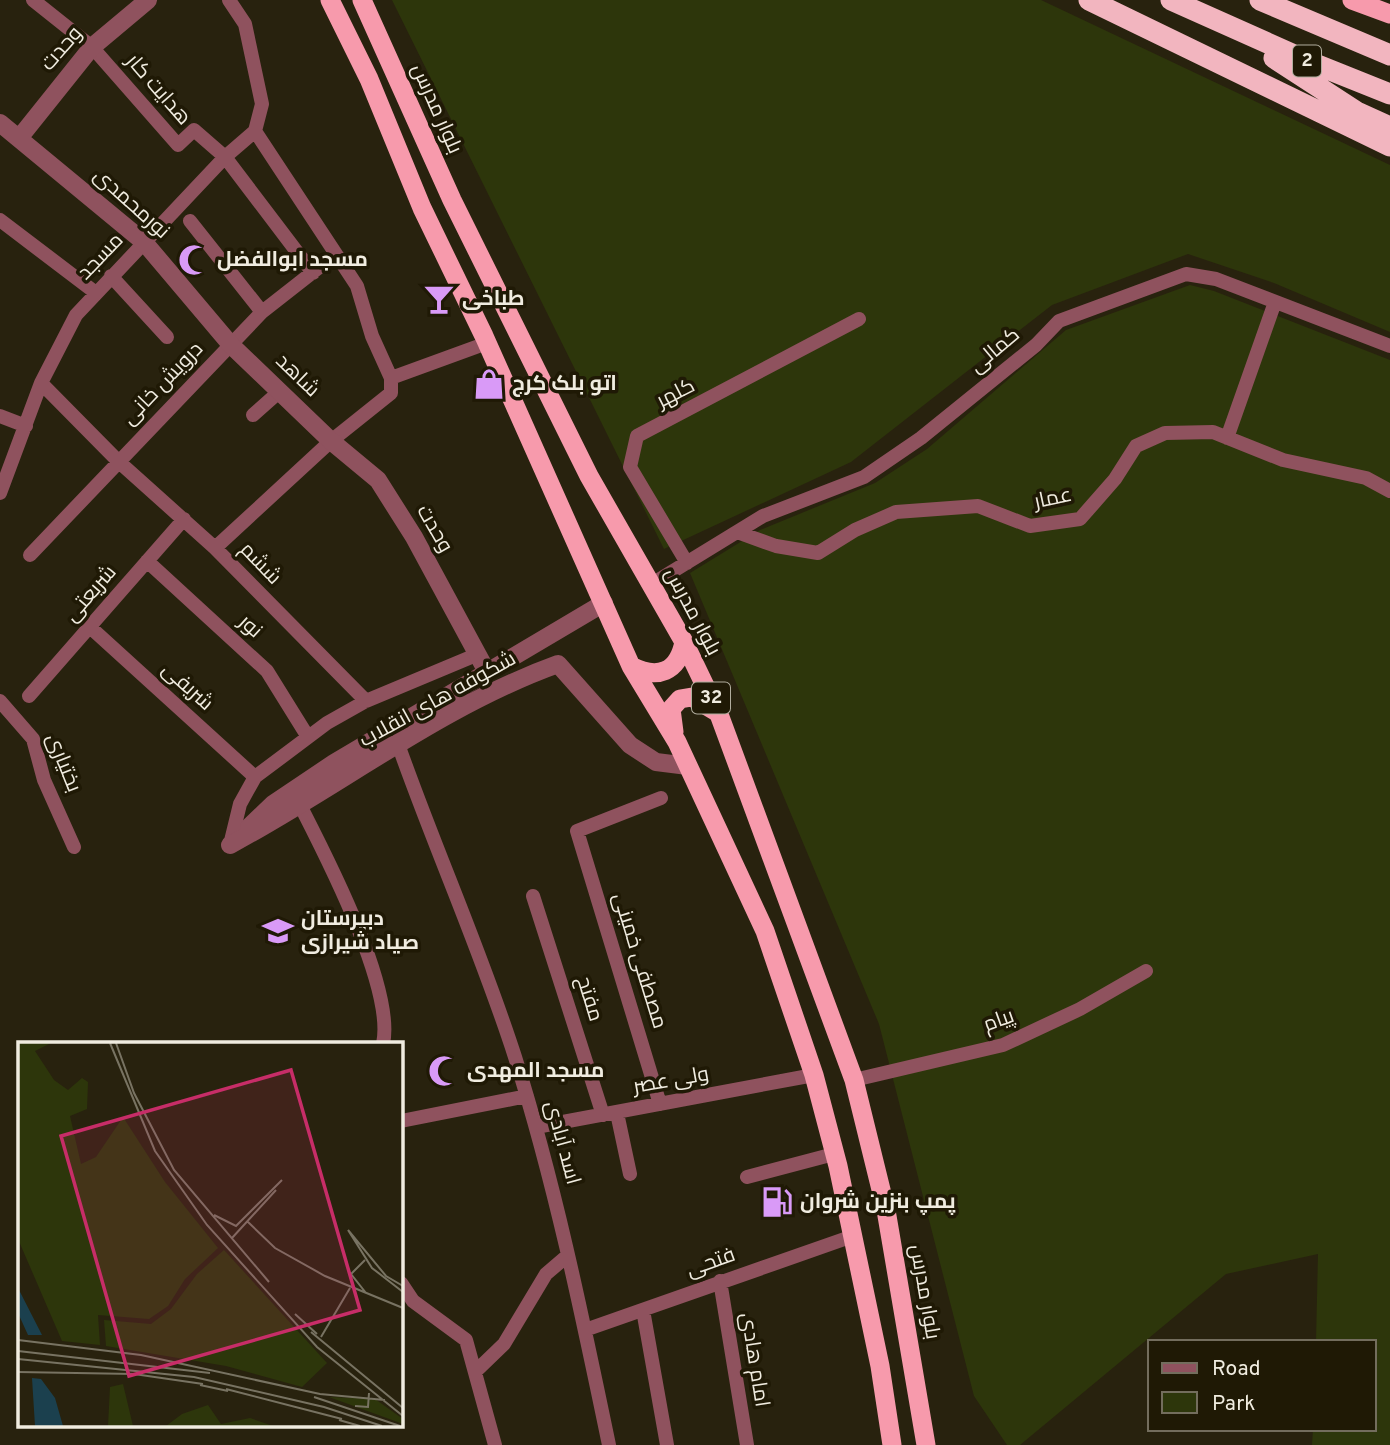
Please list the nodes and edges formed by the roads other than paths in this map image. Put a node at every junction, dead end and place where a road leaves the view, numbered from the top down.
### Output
1 (33, 0) edge
2 (148, 0) edge
3 (229, 0) edge
4 (319, 0) edge
5 (330, 0) edge
6 (362, 0) edge
7 (1089, 0) edge
8 (1171, 0) edge
9 (1260, 0) edge
10 (1352, 0) edge
11 (1379, 0) edge
12 (1390, 4) edge
13 (1390, 14) edge
14 (1225, 26) junction
15 (92, 47) junction
16 (1390, 55) edge
17 (369, 79) junction
18 (1390, 94) edge
19 (0, 123) edge
20 (1390, 127) edge
21 (255, 131) junction
22 (20, 137) junction
23 (1390, 146) edge
24 (225, 158) junction
25 (0, 220) edge
26 (190, 221) dead end
27 (144, 242) junction
28 (337, 254) junction
29 (313, 272) junction
30 (111, 276) junction
31 (96, 293) junction
32 (1275, 302) junction
33 (262, 312) junction
34 (859, 319) dead end
35 (167, 337) dead end
36 (487, 343) junction
37 (231, 345) junction
38 (1390, 346) edge
39 (391, 378) junction
40 (41, 383) junction
41 (280, 391) junction
42 (253, 415) dead end
43 (0, 416) edge
44 (26, 426) junction
45 (1227, 438) junction
46 (331, 441) junction
47 (118, 461) junction
48 (1390, 491) edge
49 (0, 493) edge
50 (184, 519) junction
51 (737, 532) junction
52 (215, 548) junction
53 (30, 555) dead end
54 (147, 561) junction
55 (687, 562) junction
56 (652, 584) junction
57 (604, 603) junction
58 (90, 627) junction
59 (684, 642) junction
60 (481, 663) junction
61 (631, 666) junction
62 (29, 696) dead end
63 (0, 701) edge
64 (366, 701) junction
65 (718, 713) junction
66 (308, 737) junction
67 (677, 742) junction
68 (398, 744) junction
69 (688, 765) junction
70 (255, 777) junction
71 (661, 798) dead end
72 (301, 807) junction
73 (230, 845) junction
74 (74, 847) dead end
75 (533, 896) dead end
76 (1146, 971) dead end
77 (384, 1042) edge
78 (814, 1075) junction
79 (854, 1080) junction
80 (527, 1096) junction
81 (660, 1104) junction
82 (610, 1114) junction
83 (402, 1121) edge
84 (536, 1127) junction
85 (834, 1154) junction
86 (630, 1174) dead end
87 (747, 1177) dead end
88 (853, 1236) junction
89 (567, 1256) junction
90 (720, 1281) junction
91 (402, 1284) edge
92 (643, 1311) junction
93 (585, 1330) junction
94 (476, 1370) junction
95 (495, 1445) edge
96 (609, 1445) edge
97 (667, 1445) edge
98 (747, 1445) edge
99 (892, 1445) edge
100 (926, 1445) edge

1 - 15 street
2 - 15 street, وحدت
3 - 21 street
4 - 17 highway
5 - 17 highway, 32
6 - 56 highway, بلوار مدرس / 32
7 - 23 highway
8 - 14 highway, 2
9 - 16 highway, 2
10 - 13 highway
11 - 12 highway
14 - 18 highway, 2
14 - 20 highway
15 - 22 street, وحدت
15 - 24 street, هدایت کار
17 - 36 highway, 32
19 - 22 street
21 - 24 street, مسجد
21 - 28 street
22 - 27 street, نورمحمدی
24 - 27 street, مسجد
24 - 29 street
25 - 31 street
26 - 33 street
27 - 30 street, مسجد
27 - 37 street, نورمحمدی
28 - 29 street, درویش خانی
28 - 39 street
29 - 33 street, درویش خانی
30 - 31 street, مسجد
30 - 35 street
31 - 40 street, مسجد
32 - 38 street, کمالی
32 - 45 street
32 - 51 street, کمالی
33 - 37 street, درویش خانی
34 - 55 street, کلهر
36 - 39 street
36 - 57 highway, 32
37 - 41 street, شاهد
37 - 47 street, درویش خانی
39 - 46 street
40 - 44 street, مسجد
40 - 47 street, ششم
41 - 42 street
41 - 46 street, شاهد
43 - 44 street
44 - 49 street, مسجد
45 - 48 street, عمار
45 - 51 street, عمار
46 - 52 street
46 - 60 street, وحدت
47 - 50 street, ششم
47 - 53 street, درویش خانی
50 - 52 street, ششم
50 - 54 street, شریعتی
51 - 55 street, کمالی
52 - 64 street, ششم
54 - 58 street, شریعتی
54 - 66 street, نور
55 - 56 street, کمالی
56 - 59 highway, بلوار مدرس / 32
57 - 60 street, شکوفه های انقلاب
57 - 61 highway, 32
58 - 62 street, شریعتی
58 - 70 street, شریفی
59 - 61 highway
59 - 65 highway, بلوار مدرس / 32
60 - 64 street, شکوفه های انقلاب
60 - 73 street, شکوفه های انقلاب
61 - 67 highway, 32
63 - 74 street, بختیاری
64 - 66 street, شکوفه های انقلاب
65 - 67 highway
65 - 79 highway, بلوار مدرس / 32
66 - 70 street, شکوفه های انقلاب
67 - 69 highway, 32
68 - 69 street, شکوفه های انقلاب
68 - 72 street, شکوفه های انقلاب
68 - 80 street, اسد آبادی
69 - 78 highway, 32
70 - 73 street, شکوفه های انقلاب
71 - 81 street, مصطفی خمینی
72 - 73 street, شکوفه های انقلاب
72 - 77 street
75 - 82 street, مفتح
76 - 79 street, پیام
78 - 81 street, ولی عصر
78 - 85 highway, 32
79 - 100 highway, بلوار مدرس / 32
80 - 83 street
80 - 84 street, اسد آبادی
81 - 82 street, ولی عصر
82 - 84 street, ولی عصر
82 - 86 street, مفتح
84 - 89 street, اسد آبادی
85 - 87 street
85 - 88 highway, 32
88 - 90 street, فتحی
88 - 99 highway, 32
89 - 93 street, اسد آبادی
89 - 94 street
90 - 92 street, فتحی
90 - 98 street, امام هادی
91 - 94 street
92 - 93 street, فتحی
92 - 97 street
93 - 96 street, اسد آبادی
94 - 95 street

